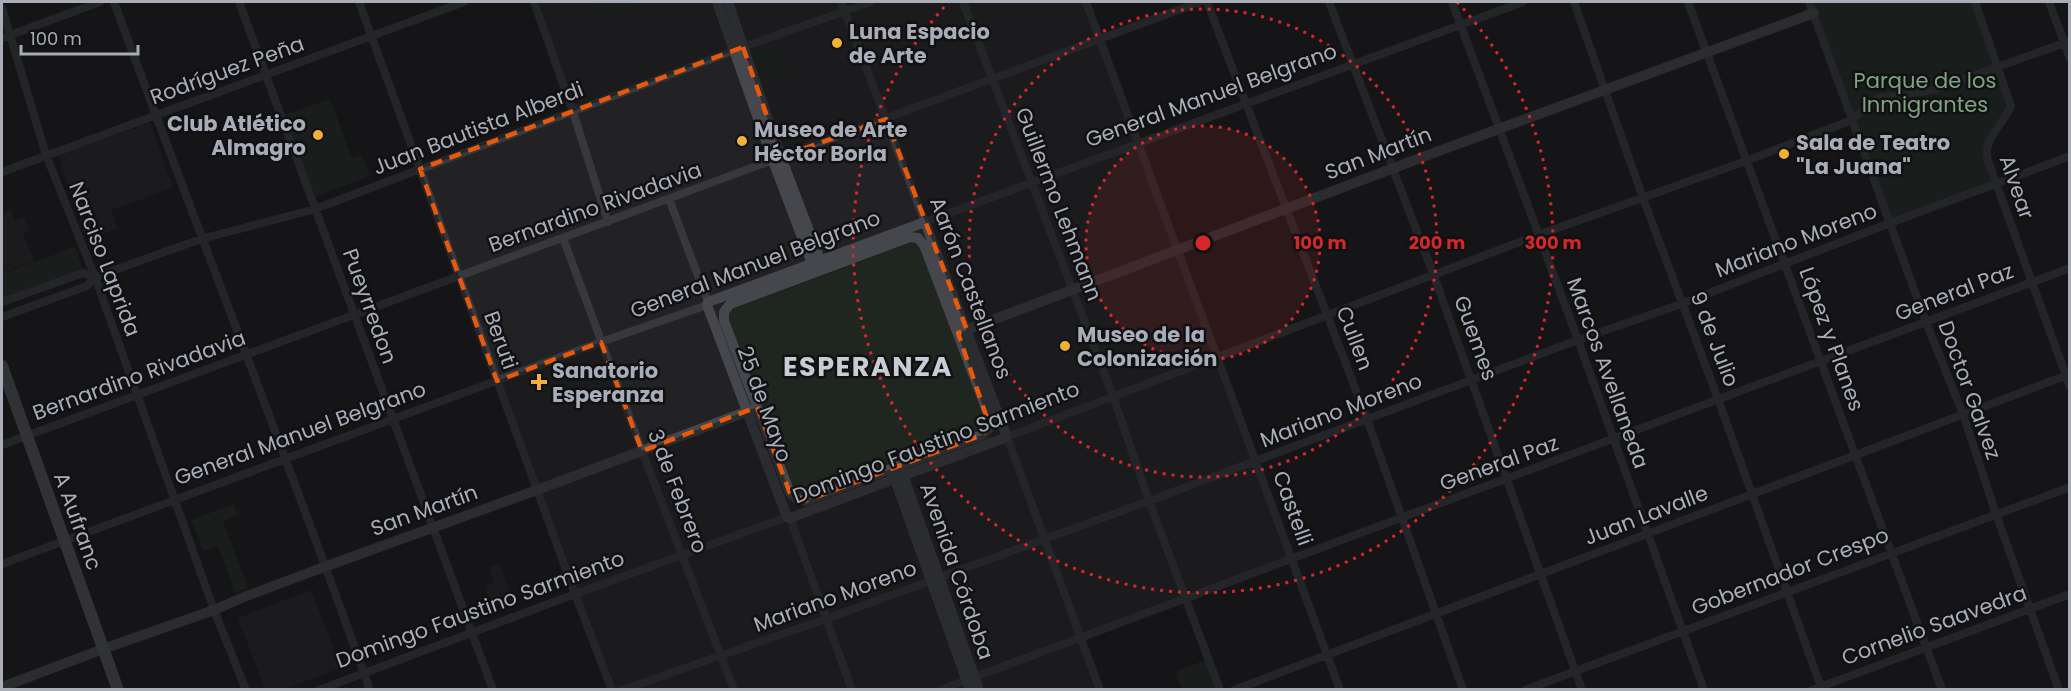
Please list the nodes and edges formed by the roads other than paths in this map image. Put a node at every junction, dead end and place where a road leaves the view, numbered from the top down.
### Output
1 (100, 2) edge
2 (114, 2) edge
3 (239, 2) edge
4 (359, 2) edge
5 (464, 2) edge
6 (534, 2) edge
7 (717, 2) edge
8 (728, 2) edge
9 (841, 2) edge
10 (871, 2) edge
11 (963, 2) edge
12 (1086, 2) edge
13 (1200, 2) edge
14 (1207, 2) edge
15 (1329, 2) edge
16 (1452, 2) edge
17 (1523, 2) edge
18 (1574, 2) edge
19 (1688, 2) edge
20 (1809, 2) edge
21 (1975, 2) edge
22 (2049, 2) edge
23 (2, 8) edge
24 (845, 11) junction
25 (1814, 13) junction
26 (1461, 25) junction
27 (10, 35) junction
28 (372, 36) junction
29 (2, 38) edge
30 (1100, 39) junction
31 (2067, 42) edge
32 (739, 49) junction
33 (1707, 52) junction
34 (2070, 58) edge
35 (1353, 64) junction
36 (1998, 67) junction
37 (266, 75) junction
38 (992, 79) junction
39 (1604, 90) junction
40 (1246, 103) junction
41 (573, 112) junction
42 (156, 116) junction
43 (886, 119) junction
44 (1852, 120) junction
45 (1499, 129) junction
46 (1138, 142) junction
47 (46, 155) junction
48 (2070, 156) edge
49 (777, 159) junction
50 (1746, 161) junction
51 (420, 169) junction
52 (1393, 169) junction
53 (2, 172) edge
54 (1031, 182) junction
55 (1996, 184) junction
56 (1643, 198) junction
57 (669, 199) junction
58 (315, 208) junction
59 (1286, 209) junction
60 (608, 222) junction
61 (925, 222) junction
62 (1890, 222) junction
63 (1538, 235) junction
64 (563, 238) junction
65 (201, 239) junction
66 (924, 245) joint
67 (1178, 249) junction
68 (1784, 264) junction
69 (817, 266) junction
70 (2070, 268) edge
71 (1434, 276) junction
72 (95, 277) junction
73 (459, 277) junction
74 (2032, 282) junction
75 (1072, 289) junction
76 (2, 302) edge
77 (708, 303) junction
78 (1681, 304) junction
79 (727, 307) joint
80 (355, 315) junction
81 (1327, 316) junction
82 (2, 317) edge
83 (1926, 322) junction
84 (962, 331) junction
85 (1578, 340) junction
86 (601, 342) junction
87 (247, 354) junction
88 (1218, 357) junction
89 (1821, 361) junction
90 (2, 366) edge
91 (2067, 375) edge
92 (1472, 380) junction
93 (497, 381) junction
94 (2070, 387) edge
95 (136, 396) junction
96 (1113, 396) junction
97 (1718, 399) junction
98 (752, 409) junction
99 (1963, 414) junction
100 (1367, 419) junction
101 (393, 420) junction
102 (982, 435) joint
103 (26, 436) junction
104 (1007, 437) junction
105 (1613, 440) junction
106 (2, 445) edge
107 (642, 451) junction
108 (1856, 456) junction
109 (284, 460) junction
110 (1257, 460) junction
111 (897, 472) junction
112 (1507, 479) junction
113 (2070, 487) edge
114 (537, 490) junction
115 (790, 493) joint
116 (1752, 495) junction
117 (175, 501) junction
118 (1149, 501) junction
119 (1996, 514) junction
120 (788, 518) junction
121 (1402, 518) junction
122 (434, 527) junction
123 (1647, 534) junction
124 (1046, 539) junction
125 (64, 541) junction
126 (1891, 552) junction
127 (683, 555) junction
128 (1293, 559) junction
129 (2, 564) edge
130 (324, 567) junction
131 (1541, 574) junction
132 (935, 579) junction
133 (1787, 591) junction
134 (575, 594) junction
135 (2070, 594) edge
136 (1185, 599) junction
137 (2030, 609) junction
138 (214, 610) junction
139 (1436, 614) junction
140 (826, 619) junction
141 (1683, 630) junction
142 (472, 632) junction
143 (1081, 638) junction
144 (1926, 647) junction
145 (103, 648) junction
146 (1327, 654) junction
147 (722, 655) junction
148 (1575, 670) junction
149 (364, 673) junction
150 (970, 682) edge
151 (2, 687) edge
152 (1822, 688) edge
153 (118, 690) edge
154 (246, 690) edge
155 (319, 690) edge
156 (370, 690) edge
157 (493, 690) edge
158 (612, 690) edge
159 (622, 690) edge
160 (734, 690) edge
161 (852, 690) edge
162 (940, 690) edge
163 (978, 690) edge
164 (1100, 690) edge
165 (1220, 690) edge
166 (1234, 690) edge
167 (1340, 690) edge
168 (1463, 690) edge
169 (1525, 690) edge
170 (1582, 690) edge
171 (1704, 690) edge
172 (1812, 690) edge
173 (1942, 690) edge
174 (2059, 690) edge

1 - 27 street
2 - 42 street
3 - 37 street, Pueyrredon
4 - 28 street, Beruti
5 - 28 street, Rodríguez Peña
6 - 41 street
7 - 32 main road
8 - 32 main road
9 - 24 street, Aarón Castellanos
10 - 24 street, Juan Bautista Alberdi
11 - 38 street, Guillermo Lehmann
12 - 30 street, Castelli
13 - 30 street, Bernardino Rivadavia
14 - 40 street, Cullen
15 - 35 street, Guemes
16 - 26 street, Marcos Avellaneda
17 - 26 street, General Manuel Belgrano
18 - 39 street, 9 de Julio
19 - 33 street, López y Planes
20 - 25 street, Doctor Galvez
21 - 36 street, Alvear
22 - 31 street
23 - 27 street, Narciso Laprida
24 - 32 street, Juan Bautista Alberdi
24 - 43 street, Aarón Castellanos
25 - 33 main road, San Martín
25 - 44 street, Doctor Galvez
26 - 35 street, General Manuel Belgrano
26 - 45 street, Marcos Avellaneda
27 - 29 street
27 - 47 street, Narciso Laprida
28 - 37 street, Rodríguez Peña
28 - 51 street, Beruti
30 - 38 street, Bernardino Rivadavia
30 - 46 street, Castelli
31 - 34 street
31 - 36 street, Domingo Faustino Sarmiento
32 - 41 street, Juan Bautista Alberdi
32 - 49 main road
33 - 39 main road, San Martín
33 - 50 street, López y Planes
35 - 40 street, General Manuel Belgrano
35 - 52 street, Guemes
36 - 44 street, Domingo Faustino Sarmiento
36 - 55 street, Alvear
37 - 42 street, Rodríguez Peña
37 - 58 street, Pueyrredon
38 - 43 street, Bernardino Rivadavia
38 - 54 street, Guillermo Lehmann
39 - 45 main road, San Martín
39 - 56 street, 9 de Julio
40 - 46 street, General Manuel Belgrano
40 - 59 street, Cullen
41 - 51 street, Juan Bautista Alberdi
41 - 60 street
42 - 47 street, Rodríguez Peña
42 - 65 street
43 - 49 street, Bernardino Rivadavia
43 - 61 street, Aarón Castellanos
44 - 50 street, Domingo Faustino Sarmiento
44 - 62 street, Doctor Galvez
45 - 52 main road, San Martín
45 - 63 street, Marcos Avellaneda
46 - 54 street, General Manuel Belgrano
46 - 67 street, Castelli
47 - 53 street, Rodríguez Peña
47 - 72 street, Narciso Laprida
48 - 55 street, Mariano Moreno
49 - 57 street, Bernardino Rivadavia
49 - 69 main road
50 - 56 street, Domingo Faustino Sarmiento
50 - 68 street, López y Planes
51 - 58 street, Juan Bautista Alberdi
51 - 73 street, Beruti
52 - 59 main road, San Martín
52 - 71 street, Guemes
54 - 61 street, General Manuel Belgrano
54 - 75 street, Guillermo Lehmann
55 - 62 street, Mariano Moreno
55 - 74 street, Alvear
56 - 63 street, Domingo Faustino Sarmiento
56 - 78 street, 9 de Julio
57 - 60 street, Bernardino Rivadavia
57 - 77 street, 25 de Mayo
58 - 65 street, Juan Bautista Alberdi
58 - 80 street, Pueyrredon
59 - 67 main road, San Martín
59 - 81 street, Cullen
60 - 64 street, Bernardino Rivadavia
61 - 69 main road, General Manuel Belgrano
61 - 84 main road, Aarón Castellanos
62 - 68 street, Mariano Moreno
62 - 83 street, Doctor Galvez
63 - 71 street, Domingo Faustino Sarmiento
63 - 85 street, Marcos Avellaneda
64 - 73 street, Bernardino Rivadavia
64 - 86 street, 3 de Febrero
65 - 72 street, Juan Bautista Alberdi
65 - 87 street
66 - 69 main road, General Manuel Belgrano
66 - 84 main road, Aarón Castellanos
67 - 75 main road, San Martín
67 - 88 street, Castelli
68 - 78 street, Mariano Moreno
68 - 89 street, López y Planes
69 - 77 main road, General Manuel Belgrano
69 - 79 main road, General Manuel Belgrano
70 - 74 street, General Paz
71 - 81 street, Domingo Faustino Sarmiento
71 - 92 street, Guemes
72 - 76 street, Juan Bautista Alberdi
72 - 82 street, Juan Bautista Alberdi
72 - 95 street, Narciso Laprida
73 - 80 street, Bernardino Rivadavia
73 - 93 street, Beruti
74 - 83 street, General Paz
74 - 91 street, Alvear
75 - 84 main road, San Martín
75 - 96 street, Guillermo Lehmann
77 - 86 street, General Manuel Belgrano
77 - 98 main road, 25 de Mayo
78 - 85 street, Mariano Moreno
78 - 97 street, 9 de Julio
79 - 98 main road, 25 de Mayo
80 - 87 street, Bernardino Rivadavia
80 - 101 street, Pueyrredon
81 - 88 street, Domingo Faustino Sarmiento
81 - 100 street, Cullen
83 - 89 street, General Paz
83 - 99 street, Doctor Galvez
84 - 102 main road, Aarón Castellanos
84 - 104 main road, Aarón Castellanos
85 - 92 street, Mariano Moreno
85 - 105 street, Marcos Avellaneda
86 - 93 street, General Manuel Belgrano
86 - 107 street, 3 de Febrero
87 - 95 street, Bernardino Rivadavia
87 - 109 street
88 - 96 street, Domingo Faustino Sarmiento
88 - 110 street, Castelli
89 - 97 street, General Paz
89 - 108 street, López y Planes
90 - 103 main road, A Aufranc
91 - 94 street, Alvear
91 - 99 street, Juan Lavalle
92 - 100 street, Mariano Moreno
92 - 112 street, Guemes
93 - 101 street, General Manuel Belgrano
93 - 114 street, Beruti
95 - 103 street, Bernardino Rivadavia
95 - 117 street, Narciso Laprida
96 - 104 street, Domingo Faustino Sarmiento
96 - 118 street, Guillermo Lehmann
97 - 105 street, General Paz
97 - 116 street, 9 de Julio
98 - 107 main road, San Martín
98 - 115 main road, 25 de Mayo
98 - 120 main road, 25 de Mayo
99 - 108 street, Juan Lavalle
99 - 119 street, Doctor Galvez
100 - 110 street, Mariano Moreno
100 - 121 street, Cullen
101 - 109 street, General Manuel Belgrano
101 - 122 street, Pueyrredon
102 - 111 main road, Domingo Faustino Sarmiento
103 - 106 street, Bernardino Rivadavia
103 - 125 main road, A Aufranc
104 - 111 main road, Domingo Faustino Sarmiento
104 - 124 street, Aarón Castellanos
105 - 112 street, General Paz
105 - 123 street, Marcos Avellaneda
107 - 114 main road, San Martín
107 - 127 street, 3 de Febrero
108 - 116 street, Juan Lavalle
108 - 126 street, López y Planes
109 - 117 street, General Manuel Belgrano
109 - 130 street
110 - 118 street, Mariano Moreno
110 - 128 street, Castelli
111 - 115 main road, Domingo Faustino Sarmiento
111 - 120 main road, Domingo Faustino Sarmiento
111 - 132 main road, Avenida Córdoba
112 - 121 street, General Paz
112 - 131 street, Guemes
113 - 119 street, Gobernador Crespo
114 - 122 main road, San Martín
114 - 134 street, Beruti
116 - 123 street, Juan Lavalle
116 - 133 street, 9 de Julio
117 - 125 street, General Manuel Belgrano
117 - 138 street, Narciso Laprida
118 - 124 street, Mariano Moreno
118 - 136 street, Guillermo Lehmann
119 - 126 street, Gobernador Crespo
119 - 137 street, Doctor Galvez
120 - 127 street, Domingo Faustino Sarmiento
120 - 140 street, 25 de Mayo
121 - 128 street, General Paz
121 - 139 street, Cullen
122 - 130 main road, San Martín
122 - 142 street, Pueyrredon
123 - 131 street, Juan Lavalle
123 - 141 street, Marcos Avellaneda
124 - 132 street, Mariano Moreno
124 - 143 street, Aarón Castellanos
125 - 129 street, General Manuel Belgrano
125 - 145 main road, A Aufranc
126 - 133 street, Gobernador Crespo
126 - 144 street, López y Planes
127 - 134 street, Domingo Faustino Sarmiento
127 - 147 street, 3 de Febrero
128 - 136 street, General Paz
128 - 146 street, Castelli
130 - 138 main road, San Martín
130 - 149 street
131 - 139 street, Juan Lavalle
131 - 148 street, Guemes
132 - 140 street, Mariano Moreno
132 - 150 main road, Avenida Córdoba
133 - 141 street, Gobernador Crespo
133 - 152 street, 9 de Julio
134 - 142 street, Domingo Faustino Sarmiento
134 - 158 street, Beruti
135 - 137 street, Cornelio Saavedra
136 - 143 street, General Paz
136 - 165 street, Guillermo Lehmann
137 - 144 street, Cornelio Saavedra
137 - 174 street, Doctor Galvez
138 - 145 main road, San Martín
138 - 154 street, Narciso Laprida
139 - 146 street, Juan Lavalle
139 - 168 street, Cullen
140 - 147 street, Mariano Moreno
140 - 161 street, 25 de Mayo
141 - 148 street, Gobernador Crespo
141 - 171 street, Marcos Avellaneda
142 - 149 street, Domingo Faustino Sarmiento
142 - 157 street, Pueyrredon
143 - 150 street, General Paz
143 - 164 street, Aarón Castellanos
144 - 152 street, Cornelio Saavedra
144 - 173 street, López y Planes
145 - 151 main road, San Martín
145 - 153 main road, A Aufranc
146 - 166 street, Juan Lavalle
146 - 167 street, Castelli
147 - 159 street, Mariano Moreno
147 - 160 street, 3 de Febrero
148 - 169 street, Gobernador Crespo
148 - 170 street, Guemes
149 - 155 street, Domingo Faustino Sarmiento
149 - 156 street
150 - 162 street, General Paz
150 - 163 main road, Avenida Córdoba
152 - 172 street, Cornelio Saavedra

